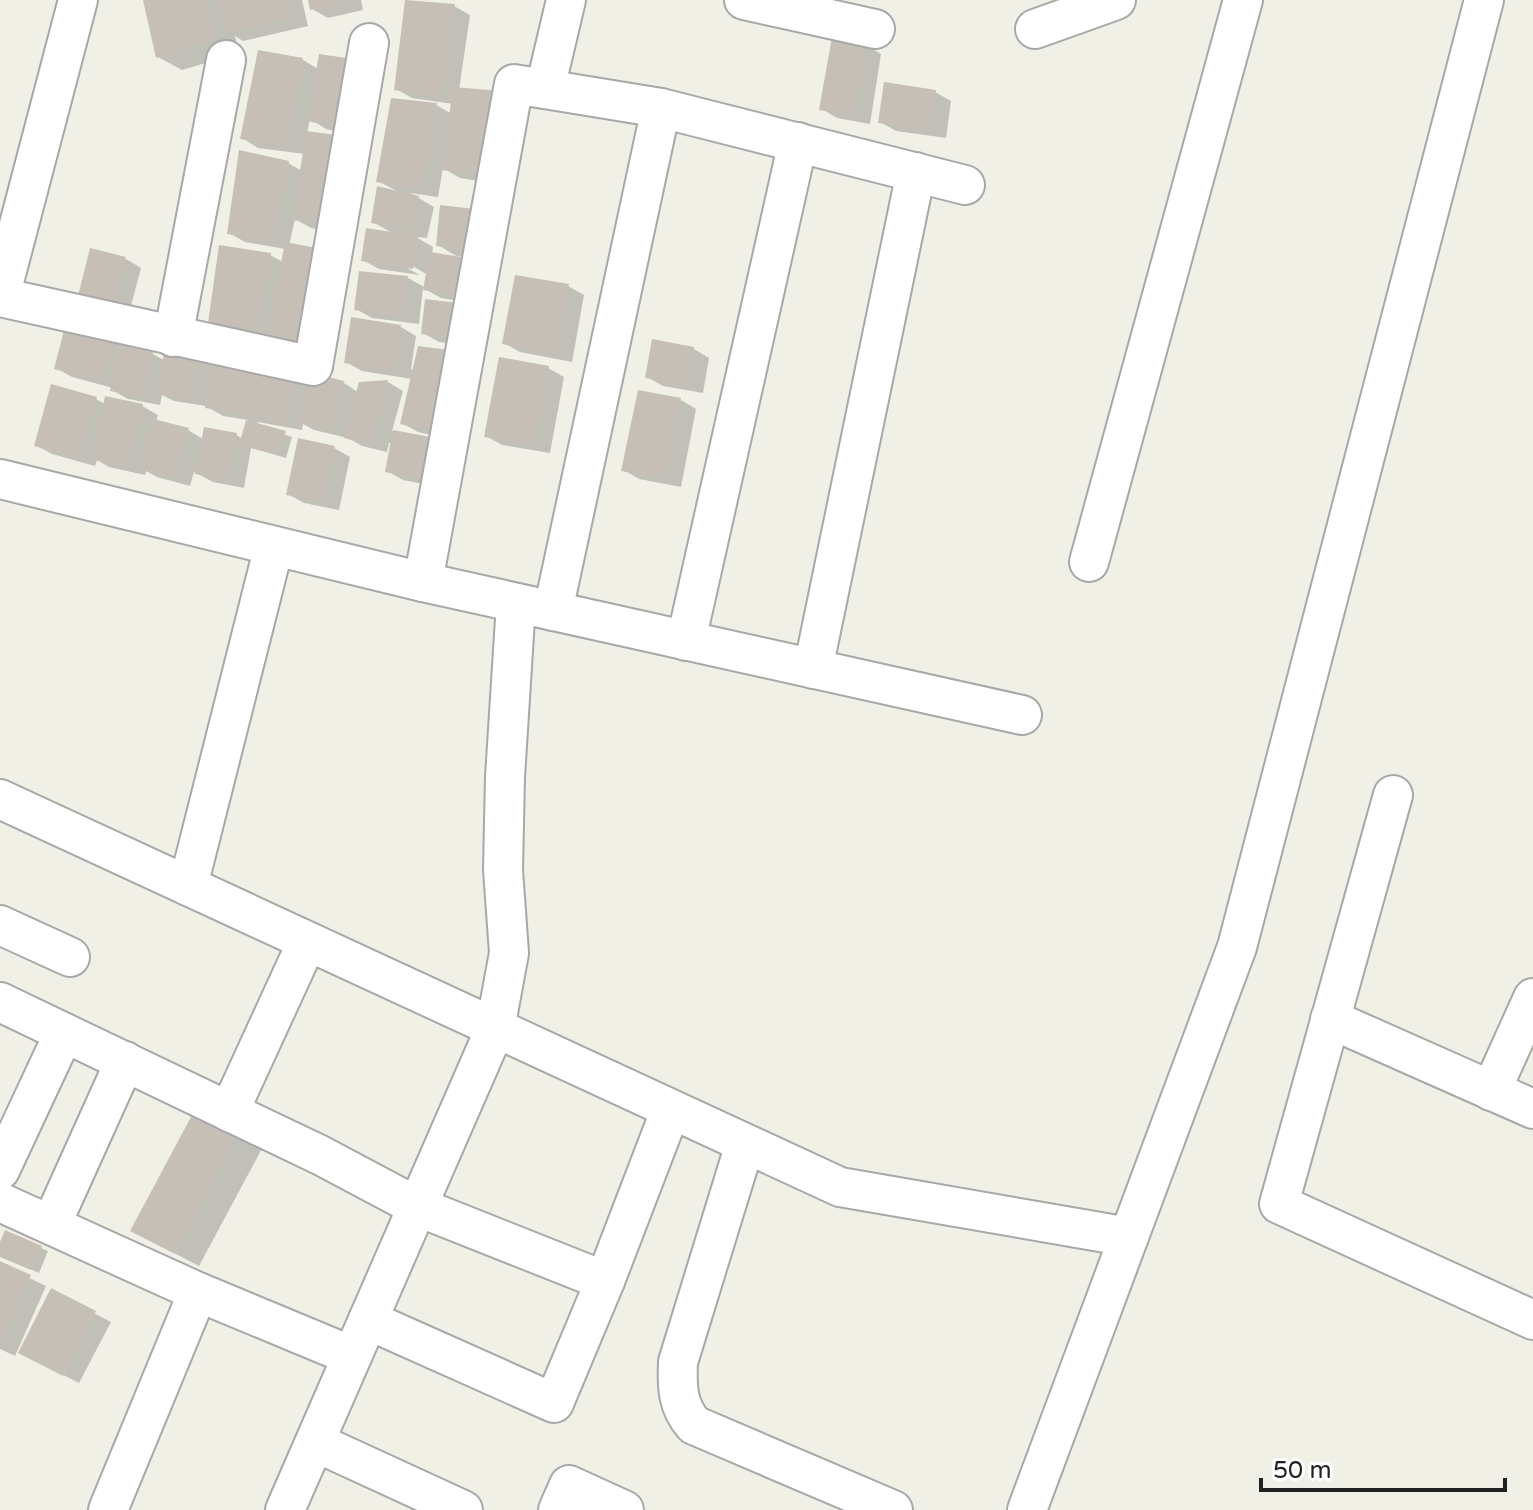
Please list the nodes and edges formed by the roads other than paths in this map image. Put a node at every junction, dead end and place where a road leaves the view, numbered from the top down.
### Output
1 (78, 0) edge
2 (566, 0) edge
3 (744, 0) edge
4 (1116, 0) edge
5 (1243, 0) edge
6 (1484, 0) edge
7 (875, 29) dead end
8 (1035, 29) dead end
9 (369, 43) dead end
10 (226, 60) dead end
11 (545, 89) junction
12 (661, 108) junction
13 (798, 142) junction
14 (916, 172) junction
15 (965, 185) dead end
16 (0, 297) edge
17 (173, 337) junction
18 (0, 479) edge
19 (274, 546) junction
20 (1089, 562) dead end
21 (423, 582) junction
22 (516, 603) junction
23 (553, 611) junction
24 (686, 641) junction
25 (813, 669) junction
26 (1022, 715) dead end
27 (1393, 795) dead end
28 (0, 799) edge
29 (188, 886) junction
30 (0, 925) edge
31 (307, 942) junction
32 (70, 957) dead end
33 (1533, 998) edge
34 (1, 1007) edge
35 (1330, 1019) junction
36 (495, 1029) junction
37 (64, 1033) junction
38 (125, 1061) junction
39 (1491, 1091) junction
40 (671, 1109) junction
41 (1533, 1109) edge
42 (229, 1112) junction
43 (745, 1144) junction
44 (0, 1170) edge
45 (0, 1202) edge
46 (416, 1206) junction
47 (52, 1223) junction
48 (1129, 1237) junction
49 (605, 1281) junction
50 (198, 1292) junction
51 (368, 1320) junction
52 (1533, 1320) edge
53 (352, 1356) junction
54 (315, 1442) junction
55 (108, 1510) edge
56 (285, 1510) edge
57 (463, 1510) edge
58 (558, 1510) edge
59 (624, 1510) edge
60 (893, 1510) edge
61 (1027, 1510) edge

1 - 16 street
2 - 11 street
3 - 7 street
4 - 8 street
5 - 20 street
6 - 48 street
9 - 17 street
10 - 17 street
11 - 12 street
11 - 21 street
12 - 13 street
12 - 23 street
13 - 14 street
13 - 24 street
14 - 15 street
14 - 25 street
16 - 17 street
18 - 19 street
19 - 21 street
19 - 29 street
21 - 22 street
22 - 23 street
22 - 36 street
23 - 24 street
24 - 25 street
25 - 26 street
27 - 35 street
28 - 29 street
29 - 31 street
30 - 32 street
31 - 36 street
31 - 42 street
33 - 39 street
34 - 37 street
35 - 39 street
35 - 52 street
36 - 40 street
36 - 46 street
37 - 38 street
37 - 44 street
38 - 42 street
38 - 47 street
39 - 41 street
40 - 43 street
40 - 49 street
42 - 46 street
43 - 48 street
43 - 60 street
45 - 47 street
46 - 49 street
46 - 51 street
47 - 50 street
48 - 61 street
49 - 51 street
50 - 53 street
50 - 55 street
51 - 53 street
53 - 54 street
54 - 56 street
54 - 57 street
58 - 59 street

